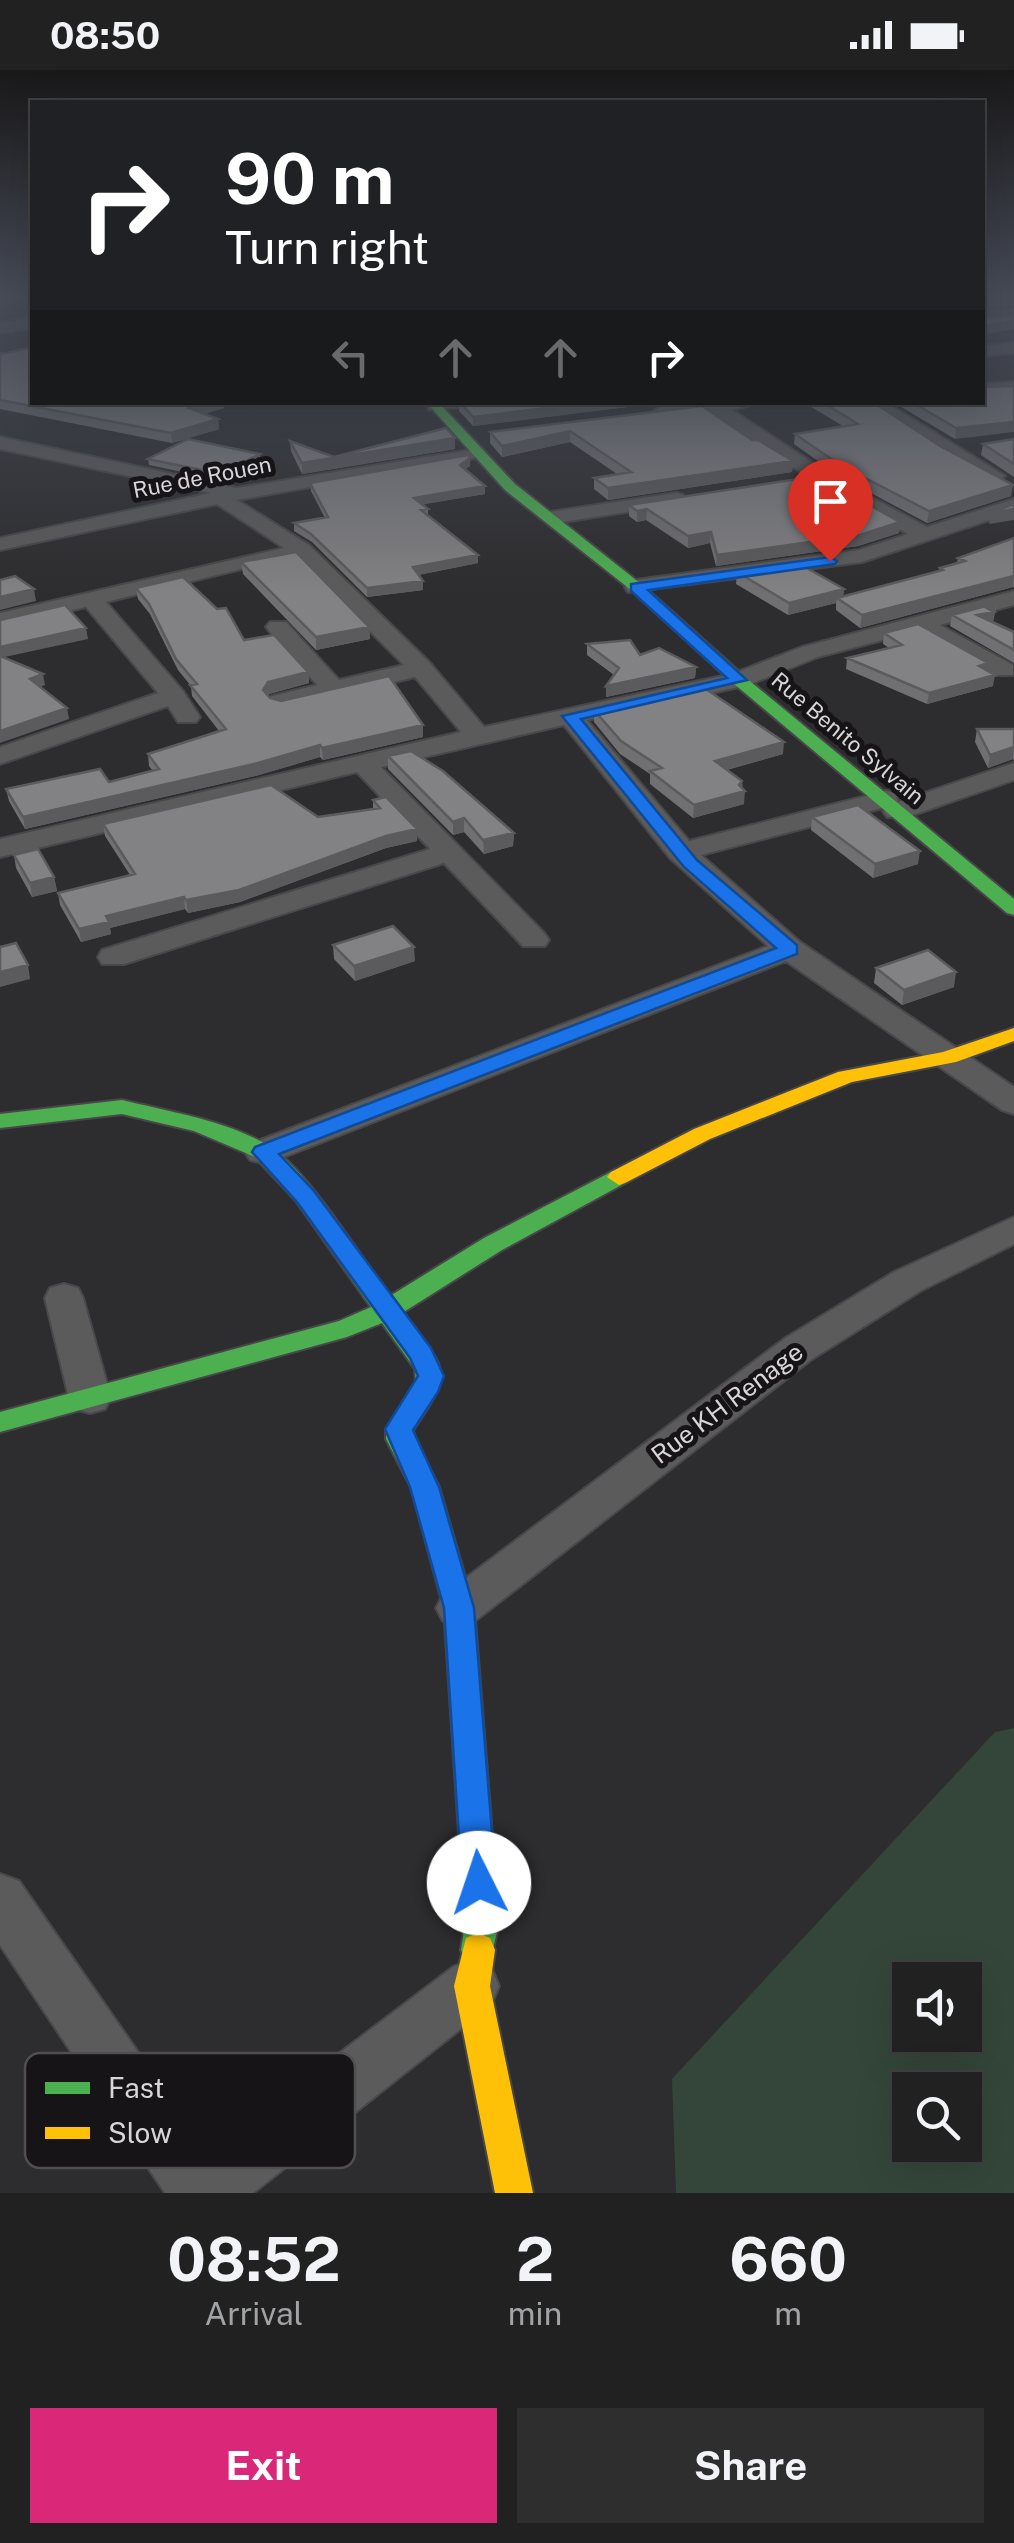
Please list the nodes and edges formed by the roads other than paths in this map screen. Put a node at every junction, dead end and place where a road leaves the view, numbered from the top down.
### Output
1 (434, 405) edge
2 (731, 405) edge
3 (881, 405) edge
4 (715, 407) junction
5 (636, 416) edge
6 (472, 441) junction
7 (0, 443) edge
8 (980, 446) edge
9 (947, 450) junction
10 (820, 476) junction
11 (781, 483) edge
12 (1014, 487) edge
13 (231, 495) junction
14 (702, 495) edge
15 (1014, 505) edge
16 (550, 518) junction
17 (926, 534) junction
18 (0, 544) edge
19 (301, 550) junction
20 (636, 588) junction
21 (1014, 598) edge
22 (91, 599) junction
23 (0, 620) edge
24 (922, 624) junction
25 (278, 627) dead end
26 (421, 668) junction
27 (1004, 670) dead end
28 (739, 680) junction
29 (334, 688) junction
30 (281, 702) edge
31 (570, 716) junction
32 (478, 736) junction
33 (0, 756) edge
34 (363, 763) junction
35 (1014, 771) edge
36 (891, 805) junction
37 (0, 848) edge
38 (452, 852) junction
39 (680, 852) junction
40 (1014, 909) edge
41 (534, 940) dead end
42 (790, 950) junction
43 (113, 957) dead end
44 (1014, 1034) edge
45 (948, 1058) junction
46 (1014, 1103) edge
47 (0, 1121) edge
48 (264, 1152) junction
49 (1014, 1229) edge
50 (64, 1298) dead end
51 (387, 1310) junction
52 (90, 1398) junction
53 (0, 1422) edge
54 (459, 1608) junction
55 (0, 1898) edge
56 (472, 1986) junction
57 (106, 2053) edge
58 (355, 2076) edge
59 (185, 2168) edge
60 (235, 2168) edge
61 (202, 2193) edge
62 (514, 2193) edge

1 - 6 street, Rue Benito Sylvain
2 - 4 street
3 - 9 street
4 - 5 street
4 - 10 street
6 - 13 street, Rue de Rouen
6 - 16 street, Rue Benito Sylvain
7 - 13 street
8 - 9 street
9 - 12 street
10 - 11 street
10 - 17 street
13 - 18 street, Rue de Rouen
13 - 19 street
14 - 16 street
15 - 17 street
16 - 20 street, Rue Benito Sylvain
17 - 20 street
19 - 22 street
19 - 26 street
20 - 28 street, Rue Benito Sylvain
21 - 24 street
22 - 23 street
22 - 33 street
24 - 27 street
24 - 28 street
25 - 29 street
26 - 29 street
26 - 32 street
28 - 31 street
28 - 36 street, Rue Benito Sylvain
29 - 30 street
31 - 32 street
31 - 39 street
32 - 34 street
34 - 37 street
34 - 38 street
35 - 36 street
36 - 39 street
36 - 40 street, Rue Benito Sylvain
38 - 41 street
38 - 43 street
39 - 42 street
42 - 45 street
42 - 48 street
44 - 45 street
45 - 46 street
45 - 51 street
47 - 48 street
48 - 51 street
49 - 54 street, Rue KH Renage
50 - 52 street
51 - 52 street
51 - 54 street
52 - 53 street
54 - 56 street
55 - 57 street
56 - 58 street
56 - 62 street
59 - 61 street
60 - 61 street

